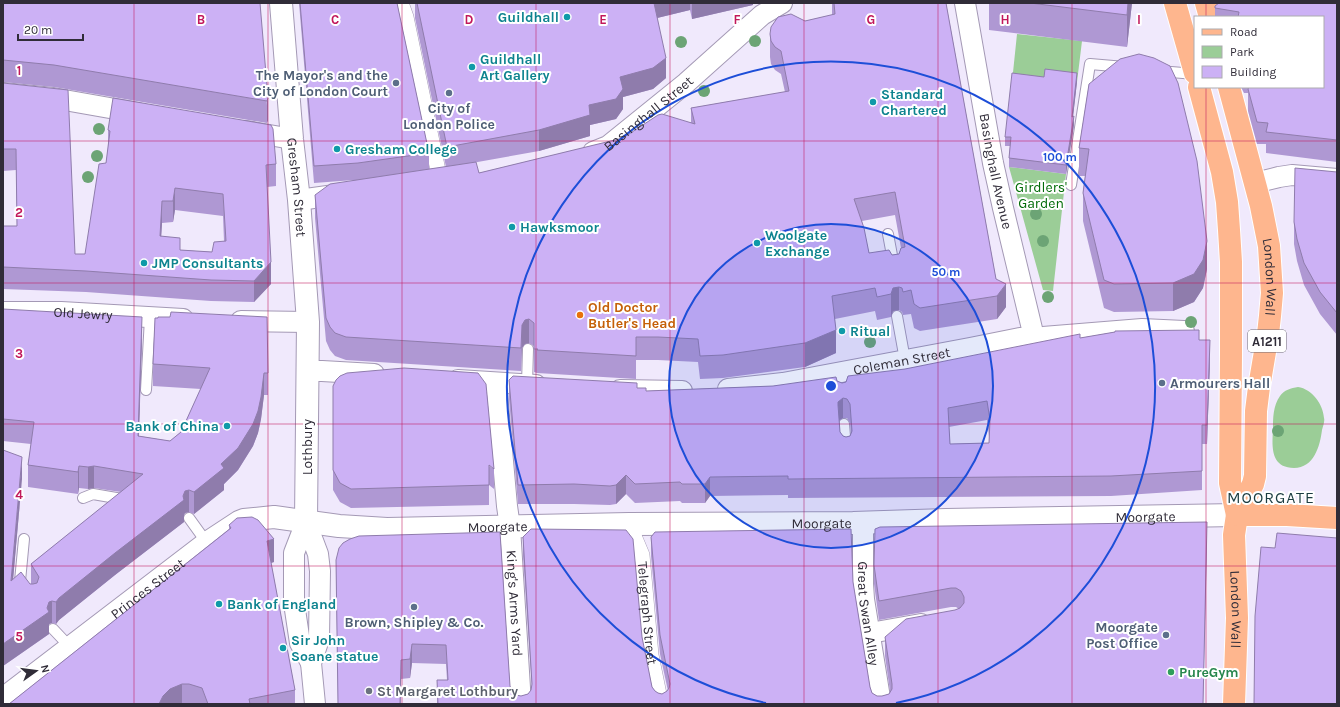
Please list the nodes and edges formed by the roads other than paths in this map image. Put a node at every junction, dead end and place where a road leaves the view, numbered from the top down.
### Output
1 (281, 3) edge
2 (782, 3) edge
3 (965, 3) edge
4 (1175, 3) edge
5 (1206, 3) edge
6 (402, 6) edge
7 (1210, 16) edge
8 (1136, 68) edge
9 (1152, 70) edge
10 (1194, 70) edge
11 (1194, 73) edge
12 (1199, 88) edge
13 (1229, 88) edge
14 (3, 93) edge
15 (155, 116) edge
16 (230, 128) edge
17 (292, 139) junction
18 (578, 156) edge
19 (1337, 178) edge
20 (440, 180) edge
21 (1255, 183) junction
22 (1071, 185) dead end
23 (364, 191) edge
24 (299, 200) junction
25 (888, 234) dead end
26 (895, 272) edge
27 (3, 312) edge
28 (898, 316) dead end
29 (150, 318) junction
30 (203, 320) edge
31 (225, 321) edge
32 (308, 322) junction
33 (1184, 331) edge
34 (1034, 337) junction
35 (528, 349) dead end
36 (905, 360) junction
37 (307, 371) junction
38 (388, 375) edge
39 (443, 379) edge
40 (497, 383) junction
41 (527, 384) junction
42 (557, 386) edge
43 (601, 389) edge
44 (146, 390) dead end
45 (844, 424) dead end
46 (846, 450) edge
47 (84, 498) dead end
48 (122, 499) edge
49 (1237, 515) junction
50 (189, 518) dead end
51 (1337, 518) edge
52 (306, 522) junction
53 (863, 523) junction
54 (629, 524) junction
55 (510, 527) junction
56 (24, 539) dead end
57 (207, 543) junction
58 (29, 594) edge
59 (938, 621) edge
60 (53, 629) dead end
61 (870, 634) junction
62 (70, 647) junction
63 (311, 663) junction
64 (3, 699) edge
65 (315, 704) edge
66 (521, 704) edge
67 (661, 704) edge
68 (881, 704) edge
69 (1234, 704) edge

1 - 17 street, Gresham Street
2 - 18 street, Basinghall Street
3 - 34 street, Basinghall Avenue
4 - 10 main road
5 - 7 main road
6 - 20 street
8 - 22 lane
9 - 11 lane
12 - 49 main road, London Wall / A1211
13 - 21 main road, London Wall / A1211
14 - 15 street
16 - 17 street
17 - 24 street, Gresham Street
19 - 21 street
21 - 49 main road, London Wall / A1211
23 - 24 street
24 - 32 street, Gresham Street
25 - 26 lane
27 - 29 street, Old Jewry
28 - 36 lane
29 - 30 street, Old Jewry
29 - 44 lane
31 - 32 street
32 - 37 street, Gresham Street
33 - 34 street, Coleman Street
34 - 36 street, Coleman Street
35 - 41 lane
36 - 43 street, Coleman Street
37 - 38 street
37 - 52 street, Lothbury
39 - 40 street
40 - 41 street
40 - 55 street, King's Arms Yard
41 - 42 street
45 - 46 lane
47 - 48 lane
49 - 51 main road, Moorgate
49 - 53 street, Moorgate
49 - 69 main road, London Wall / A1211
50 - 57 lane
52 - 55 street, Moorgate
52 - 57 street, Princes Street
52 - 63 street, Lothbury
52 - 63 street, Lothbury
53 - 54 street, Moorgate
53 - 61 street, Great Swan Alley
54 - 55 street, Moorgate
54 - 67 street, Telegraph Street
55 - 66 street, King's Arms Yard
56 - 58 lane
57 - 62 street, Princes Street
59 - 61 street
60 - 62 lane
61 - 68 street, Great Swan Alley
62 - 64 street, Princes Street
63 - 65 street, Lothbury

